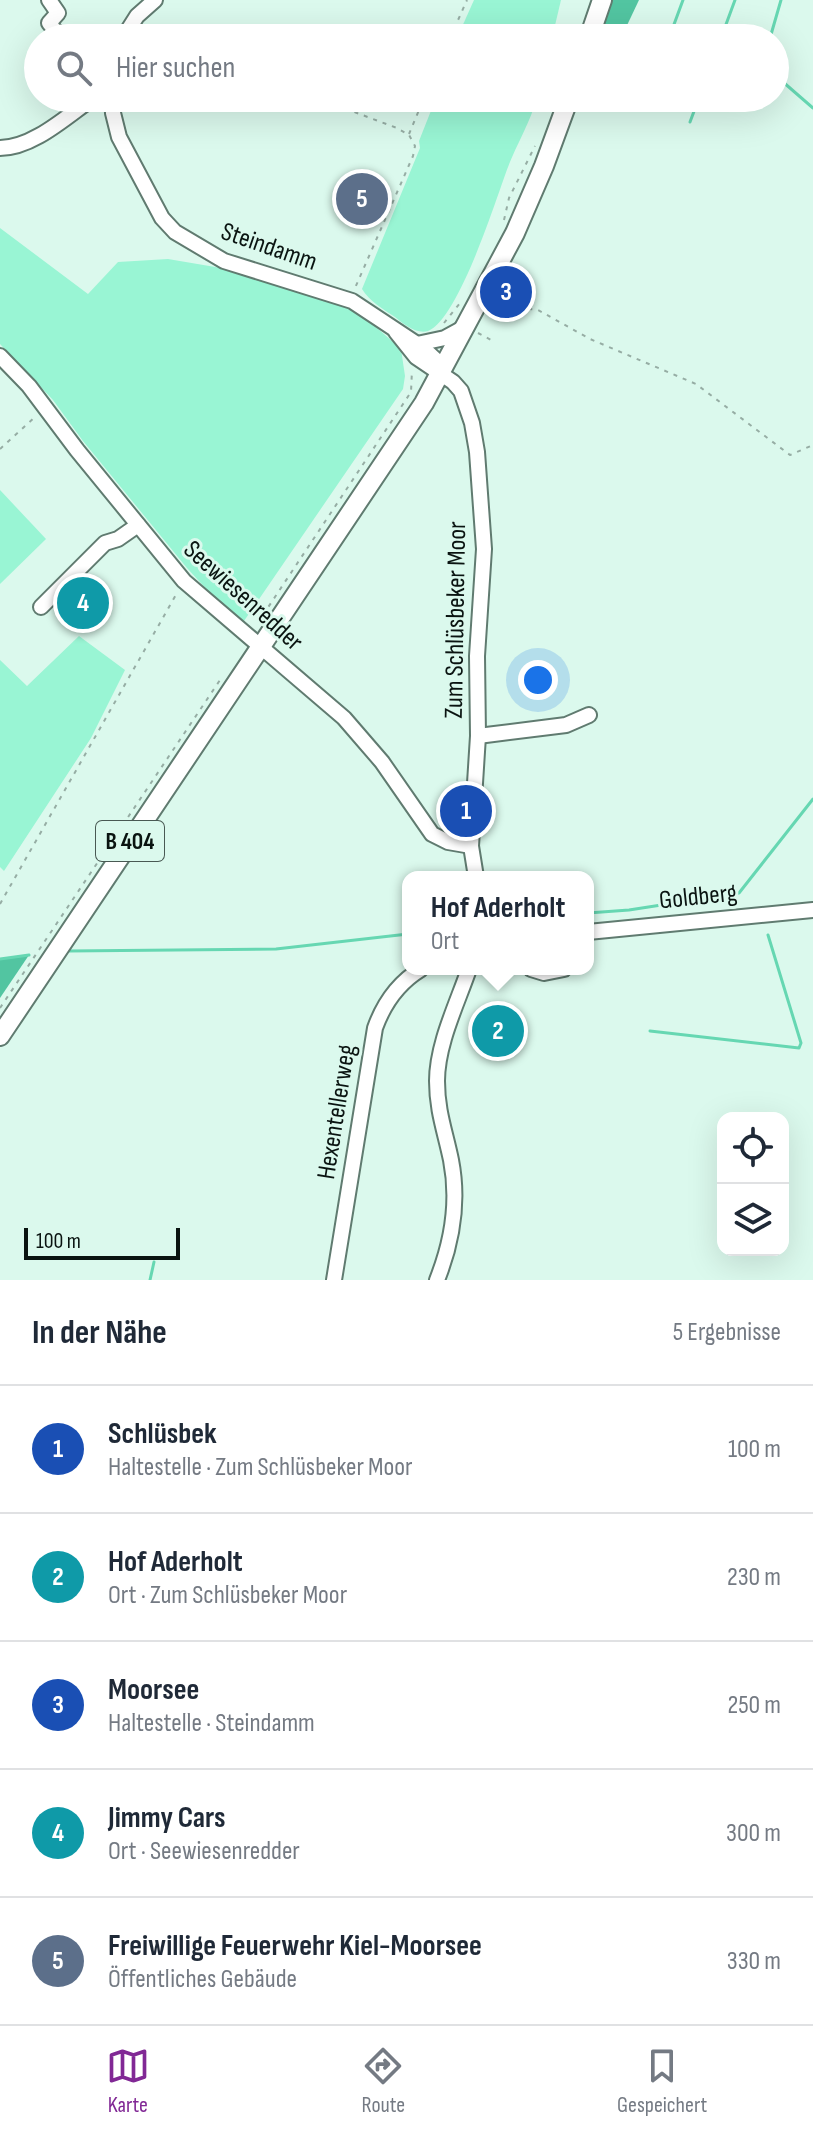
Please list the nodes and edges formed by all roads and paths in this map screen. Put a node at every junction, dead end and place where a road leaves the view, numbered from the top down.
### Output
1 (49, 0) edge
2 (155, 0) edge
3 (467, 0) edge
4 (602, 0) edge
5 (50, 24) edge
6 (132, 24) edge
7 (456, 24) edge
8 (594, 24) edge
9 (72, 112) edge
10 (113, 112) edge
11 (356, 112) edge
12 (418, 112) edge
13 (564, 112) edge
14 (409, 135) junction
15 (538, 142) dead end
16 (0, 148) edge
17 (504, 220) dead end
18 (502, 296) dead end
19 (464, 298) dead end
20 (352, 301) junction
21 (450, 316) dead end
22 (467, 326) junction
23 (491, 340) dead end
24 (417, 350) junction
25 (0, 356) edge
26 (441, 374) junction
27 (46, 408) junction
28 (813, 445) edge
29 (0, 449) edge
30 (138, 525) junction
31 (184, 581) junction
32 (41, 607) dead end
33 (264, 614) dead end
34 (259, 646) junction
35 (222, 677) dead end
36 (589, 715) dead end
37 (478, 736) junction
38 (471, 846) junction
39 (475, 871) edge
40 (0, 904) edge
41 (813, 910) edge
42 (594, 931) edge
43 (414, 975) edge
44 (467, 975) edge
45 (0, 1008) edge
46 (0, 1036) edge
47 (334, 1280) edge
48 (437, 1280) edge

1 - 5 street
2 - 6 street
3 - 7 path
4 - 8 main road
9 - 16 street
10 - 20 street, Steindamm
11 - 14 path
12 - 14 path
13 - 22 main road, B 404
14 - 20 path
15 - 17 path
18 - 28 path
19 - 21 path
20 - 24 street, Steindamm
22 - 23 path
22 - 24 street
22 - 26 main road, B 404
24 - 26 street, Steindamm
24 - 33 path
25 - 27 street, Seewiesenredder
26 - 34 main road, B 404
26 - 37 street, Zum Schlüsbeker Moor
27 - 29 path
27 - 30 street, Seewiesenredder
30 - 31 street, Seewiesenredder
30 - 32 street
31 - 34 street, Seewiesenredder
31 - 40 path
34 - 38 street, Seewiesenredder
34 - 46 main road, B 404
35 - 45 path
36 - 37 street
37 - 38 street, Zum Schlüsbeker Moor
38 - 39 street, Zum Schlüsbeker Moor
41 - 42 street, Goldberg
43 - 47 street, Hexentellerweg
44 - 48 street

